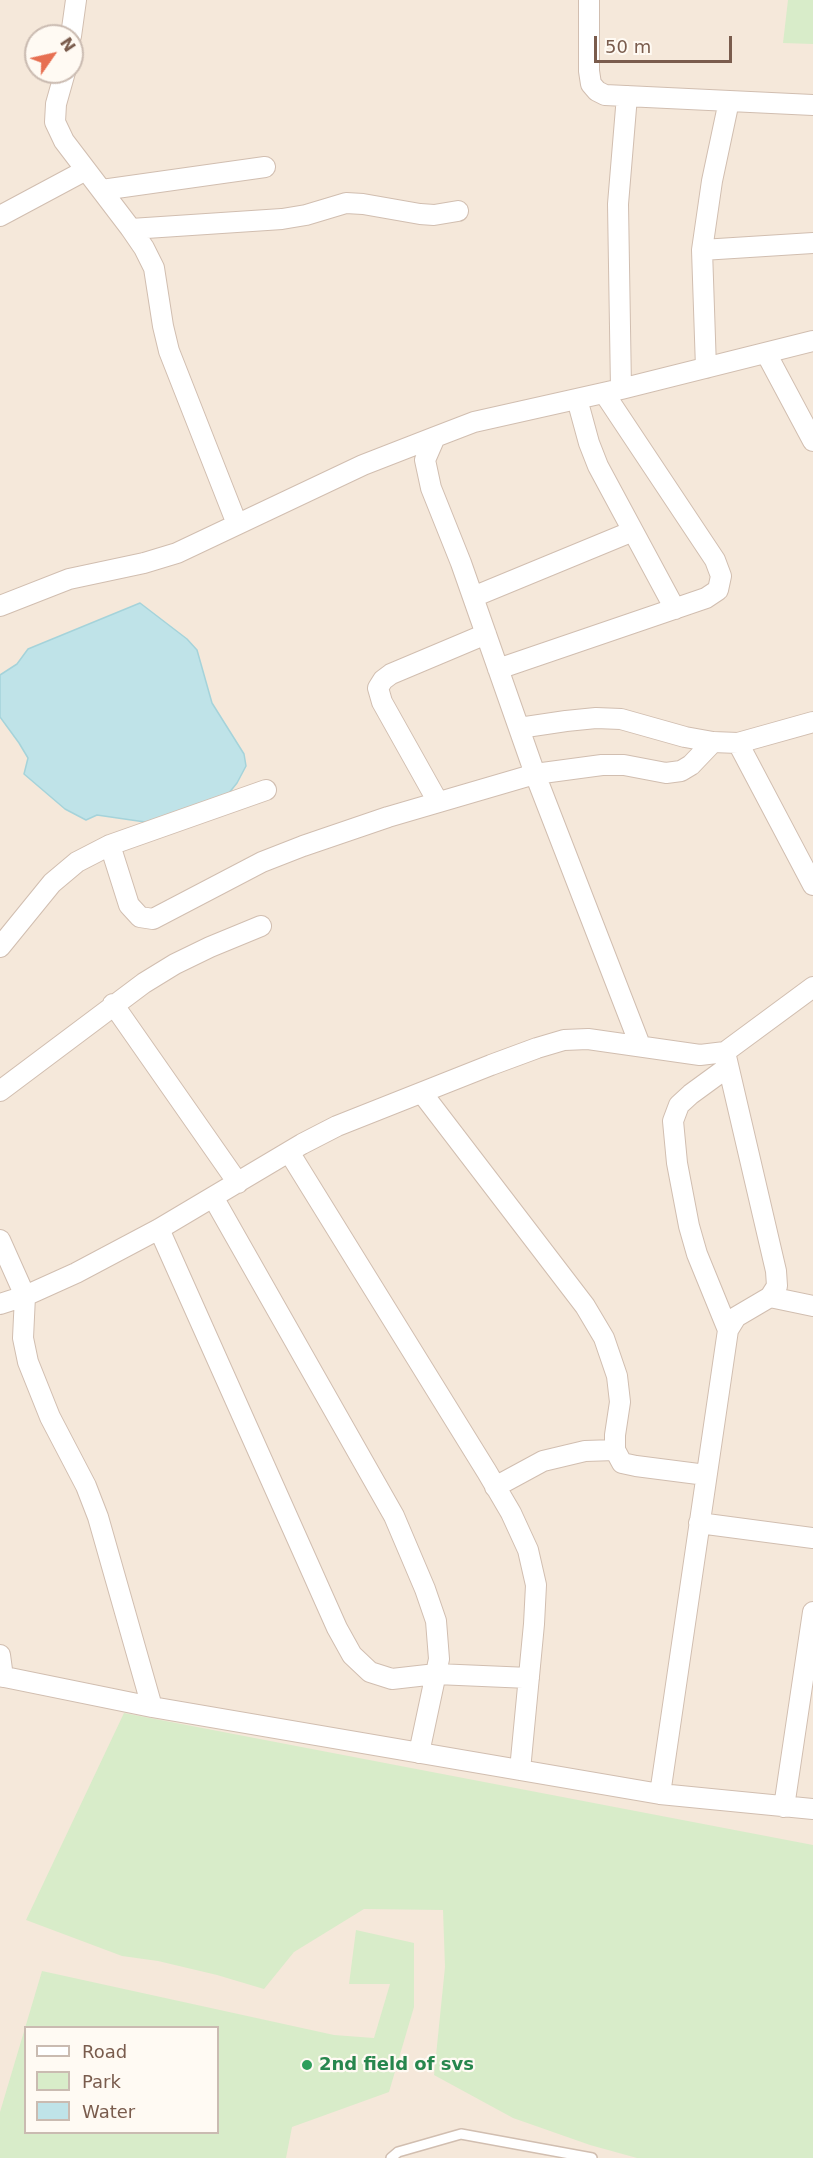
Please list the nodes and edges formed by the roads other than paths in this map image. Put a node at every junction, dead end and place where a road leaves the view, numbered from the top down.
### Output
1 (76, 0) edge
2 (589, 0) edge
3 (73, 24) edge
4 (61, 84) edge
5 (627, 96) junction
6 (729, 101) junction
7 (813, 105) edge
8 (265, 167) dead end
9 (86, 170) junction
10 (102, 190) junction
11 (458, 211) dead end
12 (0, 216) edge
13 (131, 229) junction
14 (813, 243) edge
15 (702, 250) junction
16 (813, 341) edge
17 (766, 353) junction
18 (706, 368) junction
19 (612, 391) junction
20 (577, 399) junction
21 (435, 437) junction
22 (813, 441) edge
23 (237, 524) junction
24 (633, 531) junction
25 (473, 597) junction
26 (0, 606) edge
27 (675, 609) junction
28 (486, 634) junction
29 (498, 669) junction
30 (813, 722) edge
31 (519, 728) junction
32 (713, 742) junction
33 (738, 743) junction
34 (536, 774) junction
35 (266, 789) dead end
36 (438, 802) junction
37 (110, 845) junction
38 (813, 885) edge
39 (261, 926) dead end
40 (0, 946) edge
41 (813, 987) edge
42 (113, 1004) junction
43 (640, 1045) junction
44 (727, 1060) junction
45 (0, 1092) edge
46 (422, 1093) junction
47 (289, 1152) junction
48 (238, 1183) junction
49 (213, 1197) junction
50 (159, 1229) junction
51 (0, 1240) edge
52 (25, 1296) junction
53 (770, 1297) junction
54 (0, 1304) edge
55 (813, 1306) edge
56 (728, 1330) junction
57 (615, 1450) junction
58 (706, 1475) junction
59 (495, 1487) junction
60 (699, 1524) junction
61 (813, 1538) edge
62 (813, 1612) edge
63 (0, 1655) edge
64 (436, 1674) junction
65 (2, 1676) edge
66 (529, 1678) junction
67 (153, 1707) junction
68 (419, 1753) junction
69 (520, 1770) junction
70 (660, 1794) junction
71 (784, 1807) junction
72 (813, 1809) edge
73 (391, 2158) edge
74 (592, 2158) edge

1 - 3 street
2 - 5 street
4 - 9 street
5 - 6 street
5 - 19 street
6 - 7 street
6 - 15 street
8 - 10 street
9 - 10 street
9 - 12 street
10 - 13 street
11 - 13 street
13 - 23 street
14 - 15 street
15 - 18 street
16 - 17 street
17 - 18 street
17 - 22 street
18 - 19 street
19 - 20 street
19 - 27 street
20 - 21 street
20 - 24 street
21 - 23 street
21 - 25 street
23 - 26 street
24 - 25 street
24 - 27 street
25 - 28 street
27 - 29 street
28 - 29 street
28 - 36 street
29 - 31 street
30 - 33 street
31 - 32 street
31 - 34 street
32 - 33 street
32 - 34 street
33 - 38 street
34 - 36 street
34 - 43 street
35 - 37 street
36 - 37 street
37 - 40 street
39 - 42 street
41 - 44 street
42 - 45 street
42 - 48 street
43 - 44 street
43 - 46 street
44 - 53 street
44 - 56 street
46 - 47 street
46 - 57 street
47 - 48 street
47 - 59 street
48 - 49 street
49 - 50 street
49 - 64 street
50 - 52 street
50 - 64 street
51 - 52 street
52 - 54 street
52 - 67 street
53 - 55 street
53 - 56 street
56 - 58 street
57 - 58 street
57 - 59 street
58 - 60 street
59 - 66 street
60 - 61 street
60 - 70 street
62 - 71 street
63 - 65 street
64 - 66 street
64 - 68 street
65 - 67 street
66 - 69 street
67 - 68 street
68 - 69 street
69 - 70 street
70 - 71 street
71 - 72 street
73 - 74 lane

